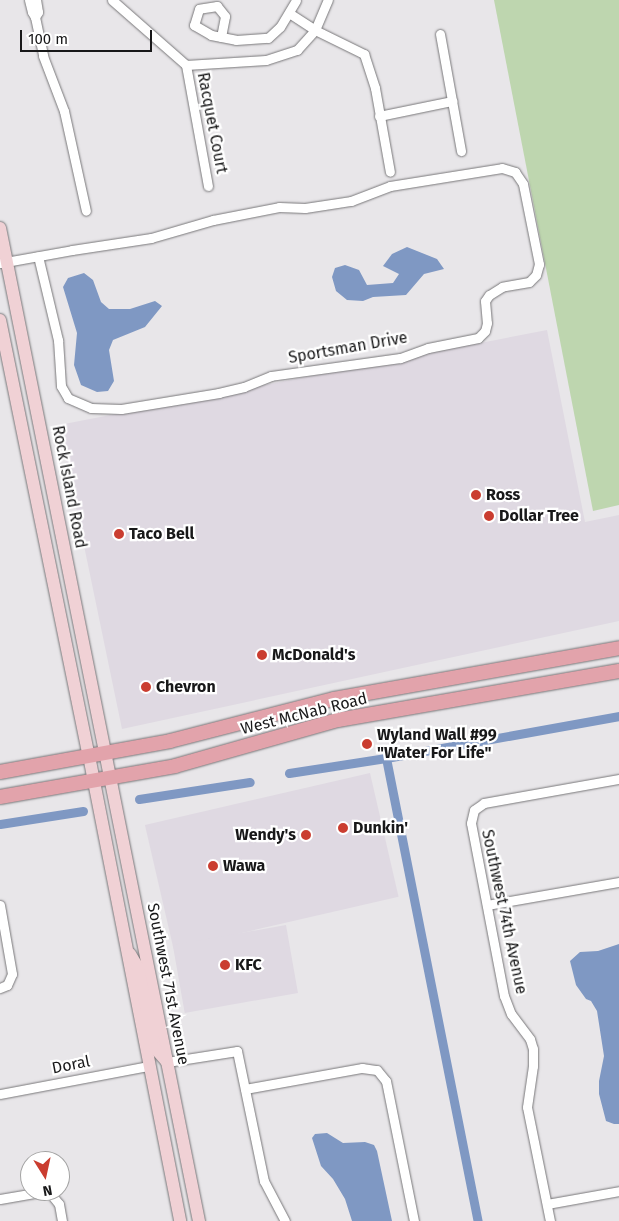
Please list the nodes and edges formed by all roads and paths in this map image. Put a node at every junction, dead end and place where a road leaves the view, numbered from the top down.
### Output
1 (29, 0) edge
2 (36, 0) edge
3 (112, 0) edge
4 (296, 0) edge
5 (328, 0) edge
6 (289, 13) junction
7 (36, 17) junction
8 (315, 30) junction
9 (440, 34) dead end
10 (221, 37) dead end
11 (186, 65) junction
12 (452, 102) junction
13 (379, 116) junction
14 (461, 151) dead end
15 (390, 172) dead end
16 (208, 186) dead end
17 (86, 211) dead end
18 (0, 228) edge
19 (38, 256) junction
20 (3, 262) edge
21 (0, 320) edge
22 (619, 648) edge
23 (619, 671) edge
24 (106, 752) junction
25 (89, 756) junction
26 (0, 772) edge
27 (111, 778) junction
28 (619, 779) edge
29 (93, 781) junction
30 (0, 798) edge
31 (619, 882) edge
32 (0, 904) edge
33 (488, 905) junction
34 (126, 948) junction
35 (0, 988) edge
36 (167, 1062) junction
37 (148, 1066) junction
38 (245, 1089) junction
39 (0, 1094) edge
40 (619, 1191) edge
41 (0, 1199) edge
42 (547, 1204) junction
43 (62, 1221) edge
44 (180, 1221) edge
45 (198, 1221) edge
46 (285, 1221) edge
47 (414, 1221) edge
48 (550, 1221) edge

1 - 7 street
2 - 7 street
3 - 11 street
4 - 6 street
5 - 8 street
6 - 8 street
6 - 10 street
7 - 17 street
8 - 11 street
8 - 13 street
9 - 12 street
11 - 16 street, Racquet Court
12 - 13 street
12 - 14 street
13 - 15 street
18 - 20 main road, Rock Island Road
19 - 19 street, Sportsman Drive
19 - 20 street, Sportsman Drive
20 - 24 main road, Rock Island Road
21 - 25 main road, Rock Island Road
22 - 24 main road, West McNab Road
23 - 27 main road, West McNab Road
24 - 25 main road, West McNab Road
24 - 27 main road, Southwest 71st Avenue
25 - 26 main road, West McNab Road
25 - 29 main road
27 - 29 main road, West McNab Road
27 - 36 main road, Southwest 71st Avenue
28 - 33 street, Southwest 74th Avenue
29 - 30 main road, West McNab Road
29 - 34 main road
31 - 33 street
32 - 35 street
33 - 42 street, Southwest 74th Avenue
34 - 36 main road
34 - 37 main road
36 - 38 street
36 - 45 main road, Southwest 71st Avenue
37 - 39 street, Doral
37 - 44 main road
37 - 45 main road
38 - 46 street
38 - 47 street
40 - 42 street
41 - 43 street
42 - 48 street, Southwest 74th Avenue

